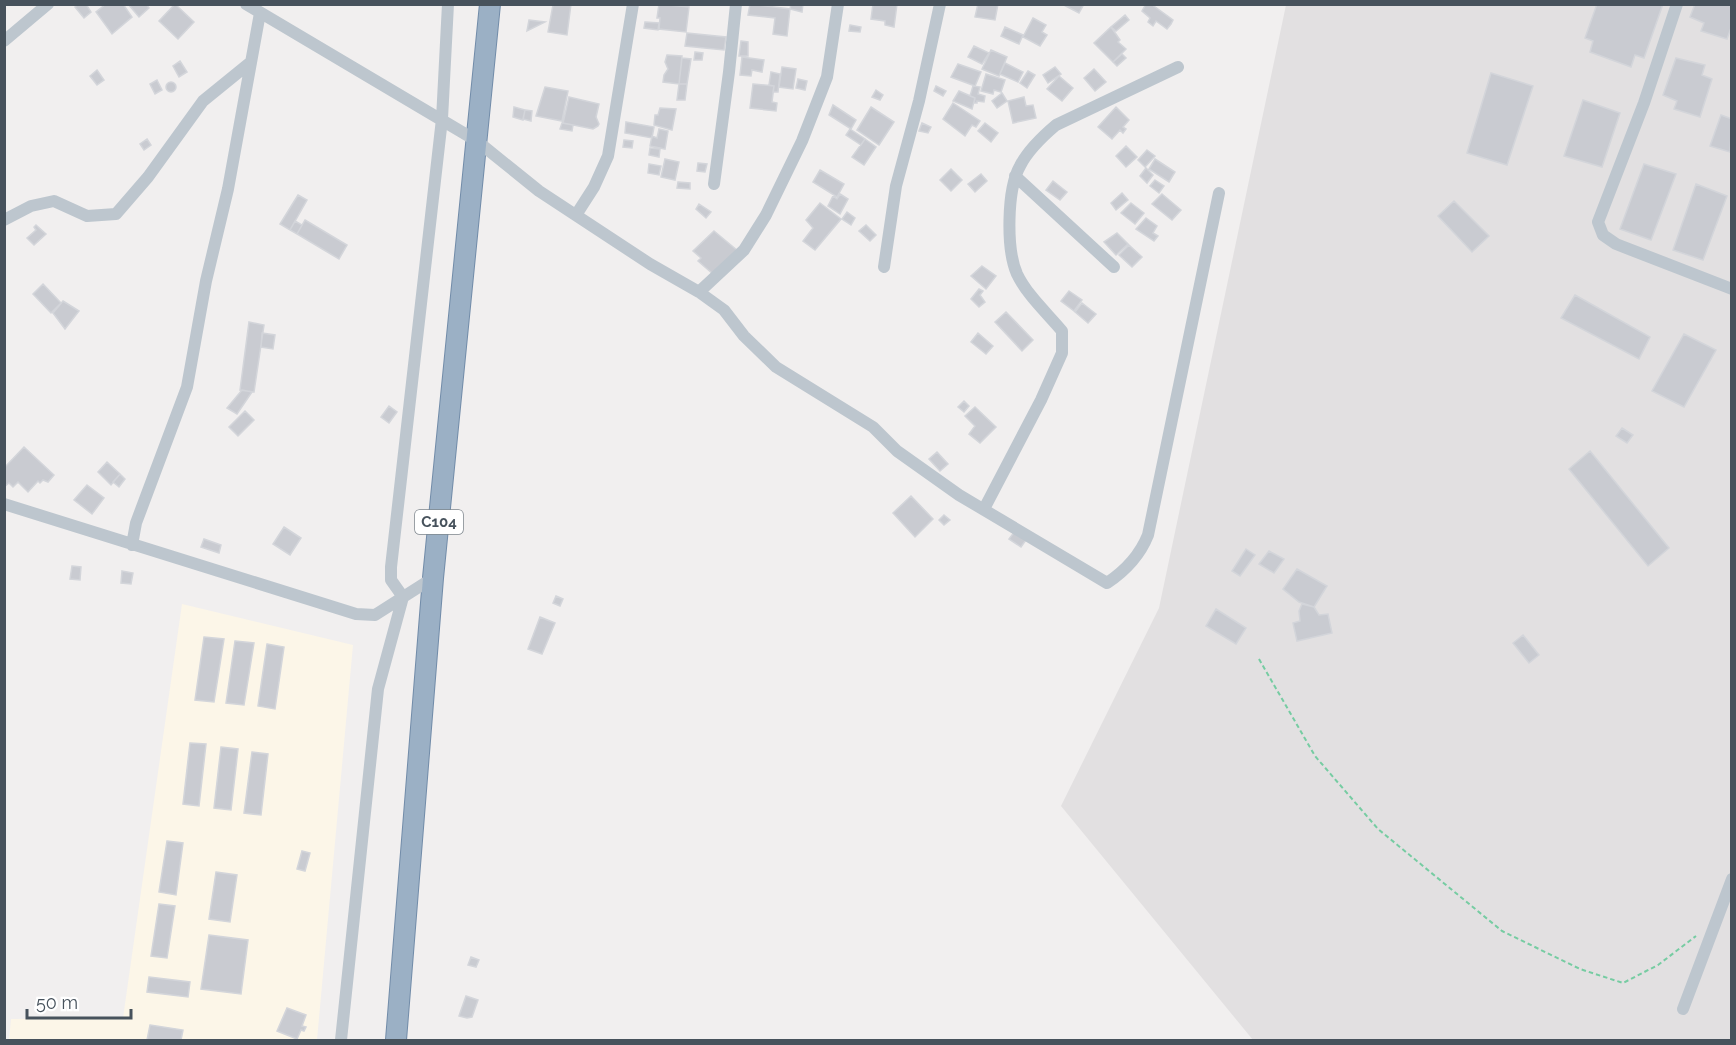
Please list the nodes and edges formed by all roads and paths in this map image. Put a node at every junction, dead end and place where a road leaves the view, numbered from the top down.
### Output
1 (48, 4) edge
2 (246, 4) edge
3 (448, 4) edge
4 (490, 4) edge
5 (633, 4) edge
6 (736, 4) edge
7 (838, 4) edge
8 (940, 4) edge
9 (1677, 4) edge
10 (260, 13) junction
11 (4, 41) edge
12 (251, 62) junction
13 (1178, 67) dead end
14 (442, 119) junction
15 (477, 141) junction
16 (1015, 176) junction
17 (714, 184) dead end
18 (1219, 193) dead end
19 (576, 215) junction
20 (4, 220) edge
21 (884, 267) dead end
22 (1114, 267) dead end
23 (1731, 289) edge
24 (699, 292) junction
25 (4, 504) edge
26 (984, 509) junction
27 (132, 545) junction
28 (433, 578) junction
29 (403, 597) junction
30 (1259, 659) dead end
31 (1731, 879) edge
32 (1715, 922) junction
33 (1683, 1009) dead end
34 (341, 1041) edge
35 (396, 1041) edge

1 - 11 street
2 - 10 street
3 - 14 street
4 - 15 highway, C104
5 - 19 street
6 - 17 street
7 - 24 street
8 - 21 street
9 - 23 street
10 - 12 street
10 - 14 street
12 - 20 street
12 - 27 street
13 - 16 street
14 - 15 street
14 - 29 street
15 - 19 street
15 - 28 highway, C104
16 - 22 street
16 - 26 street
18 - 26 street
19 - 24 street
24 - 26 street
25 - 27 street
27 - 29 street
28 - 29 street
28 - 35 highway, C104
29 - 34 street
30 - 32 path
31 - 32 street
32 - 33 street

